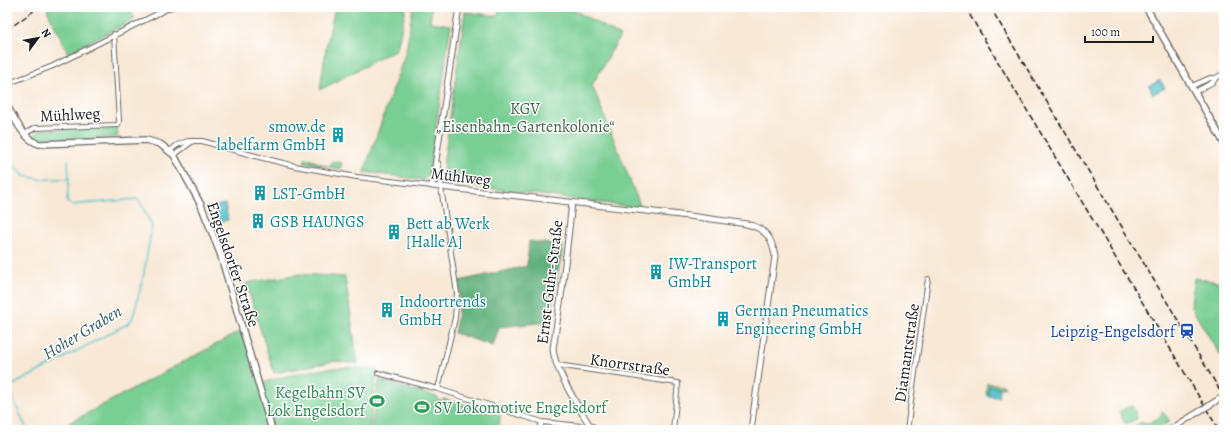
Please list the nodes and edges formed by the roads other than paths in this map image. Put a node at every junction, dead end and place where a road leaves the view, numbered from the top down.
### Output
1 (171, 7) edge
2 (459, 7) edge
3 (1146, 7) edge
4 (114, 34) junction
5 (1224, 73) edge
6 (1216, 78) junction
7 (7, 84) edge
8 (1192, 86) junction
9 (1196, 92) junction
10 (7, 106) edge
11 (24, 134) junction
12 (1224, 143) edge
13 (172, 153) junction
14 (438, 153) junction
15 (432, 186) junction
16 (441, 187) junction
17 (572, 203) junction
18 (928, 278) dead end
19 (557, 365) junction
20 (378, 372) dead end
21 (438, 389) junction
22 (1224, 396) edge
23 (542, 422) junction
24 (591, 428) edge
25 (272, 430) edge
26 (540, 430) edge
27 (602, 430) edge
28 (673, 430) edge
29 (752, 430) edge
30 (907, 430) edge
31 (1170, 430) edge

1 - 4 street
2 - 14 street
3 - 8 main road
4 - 7 street
4 - 11 street, Mühlweg
5 - 6 street
6 - 8 street
6 - 9 street
8 - 9 main road
9 - 12 main road
10 - 11 main road
11 - 13 main road
13 - 15 street, Mühlweg
13 - 25 main road, Engelsdorfer Straße
14 - 15 street
14 - 16 street
15 - 16 street, Mühlweg
16 - 17 street, Mühlweg
16 - 21 street
17 - 19 street, Ernst-Guhr-Straße
17 - 29 street, Mühlweg
18 - 30 street, Diamantstraße
19 - 24 street, Ernst-Guhr-Straße
19 - 28 street, Knorrstraße
20 - 21 street
21 - 23 street
22 - 31 street, bridge
23 - 24 street
23 - 26 street
24 - 27 street

